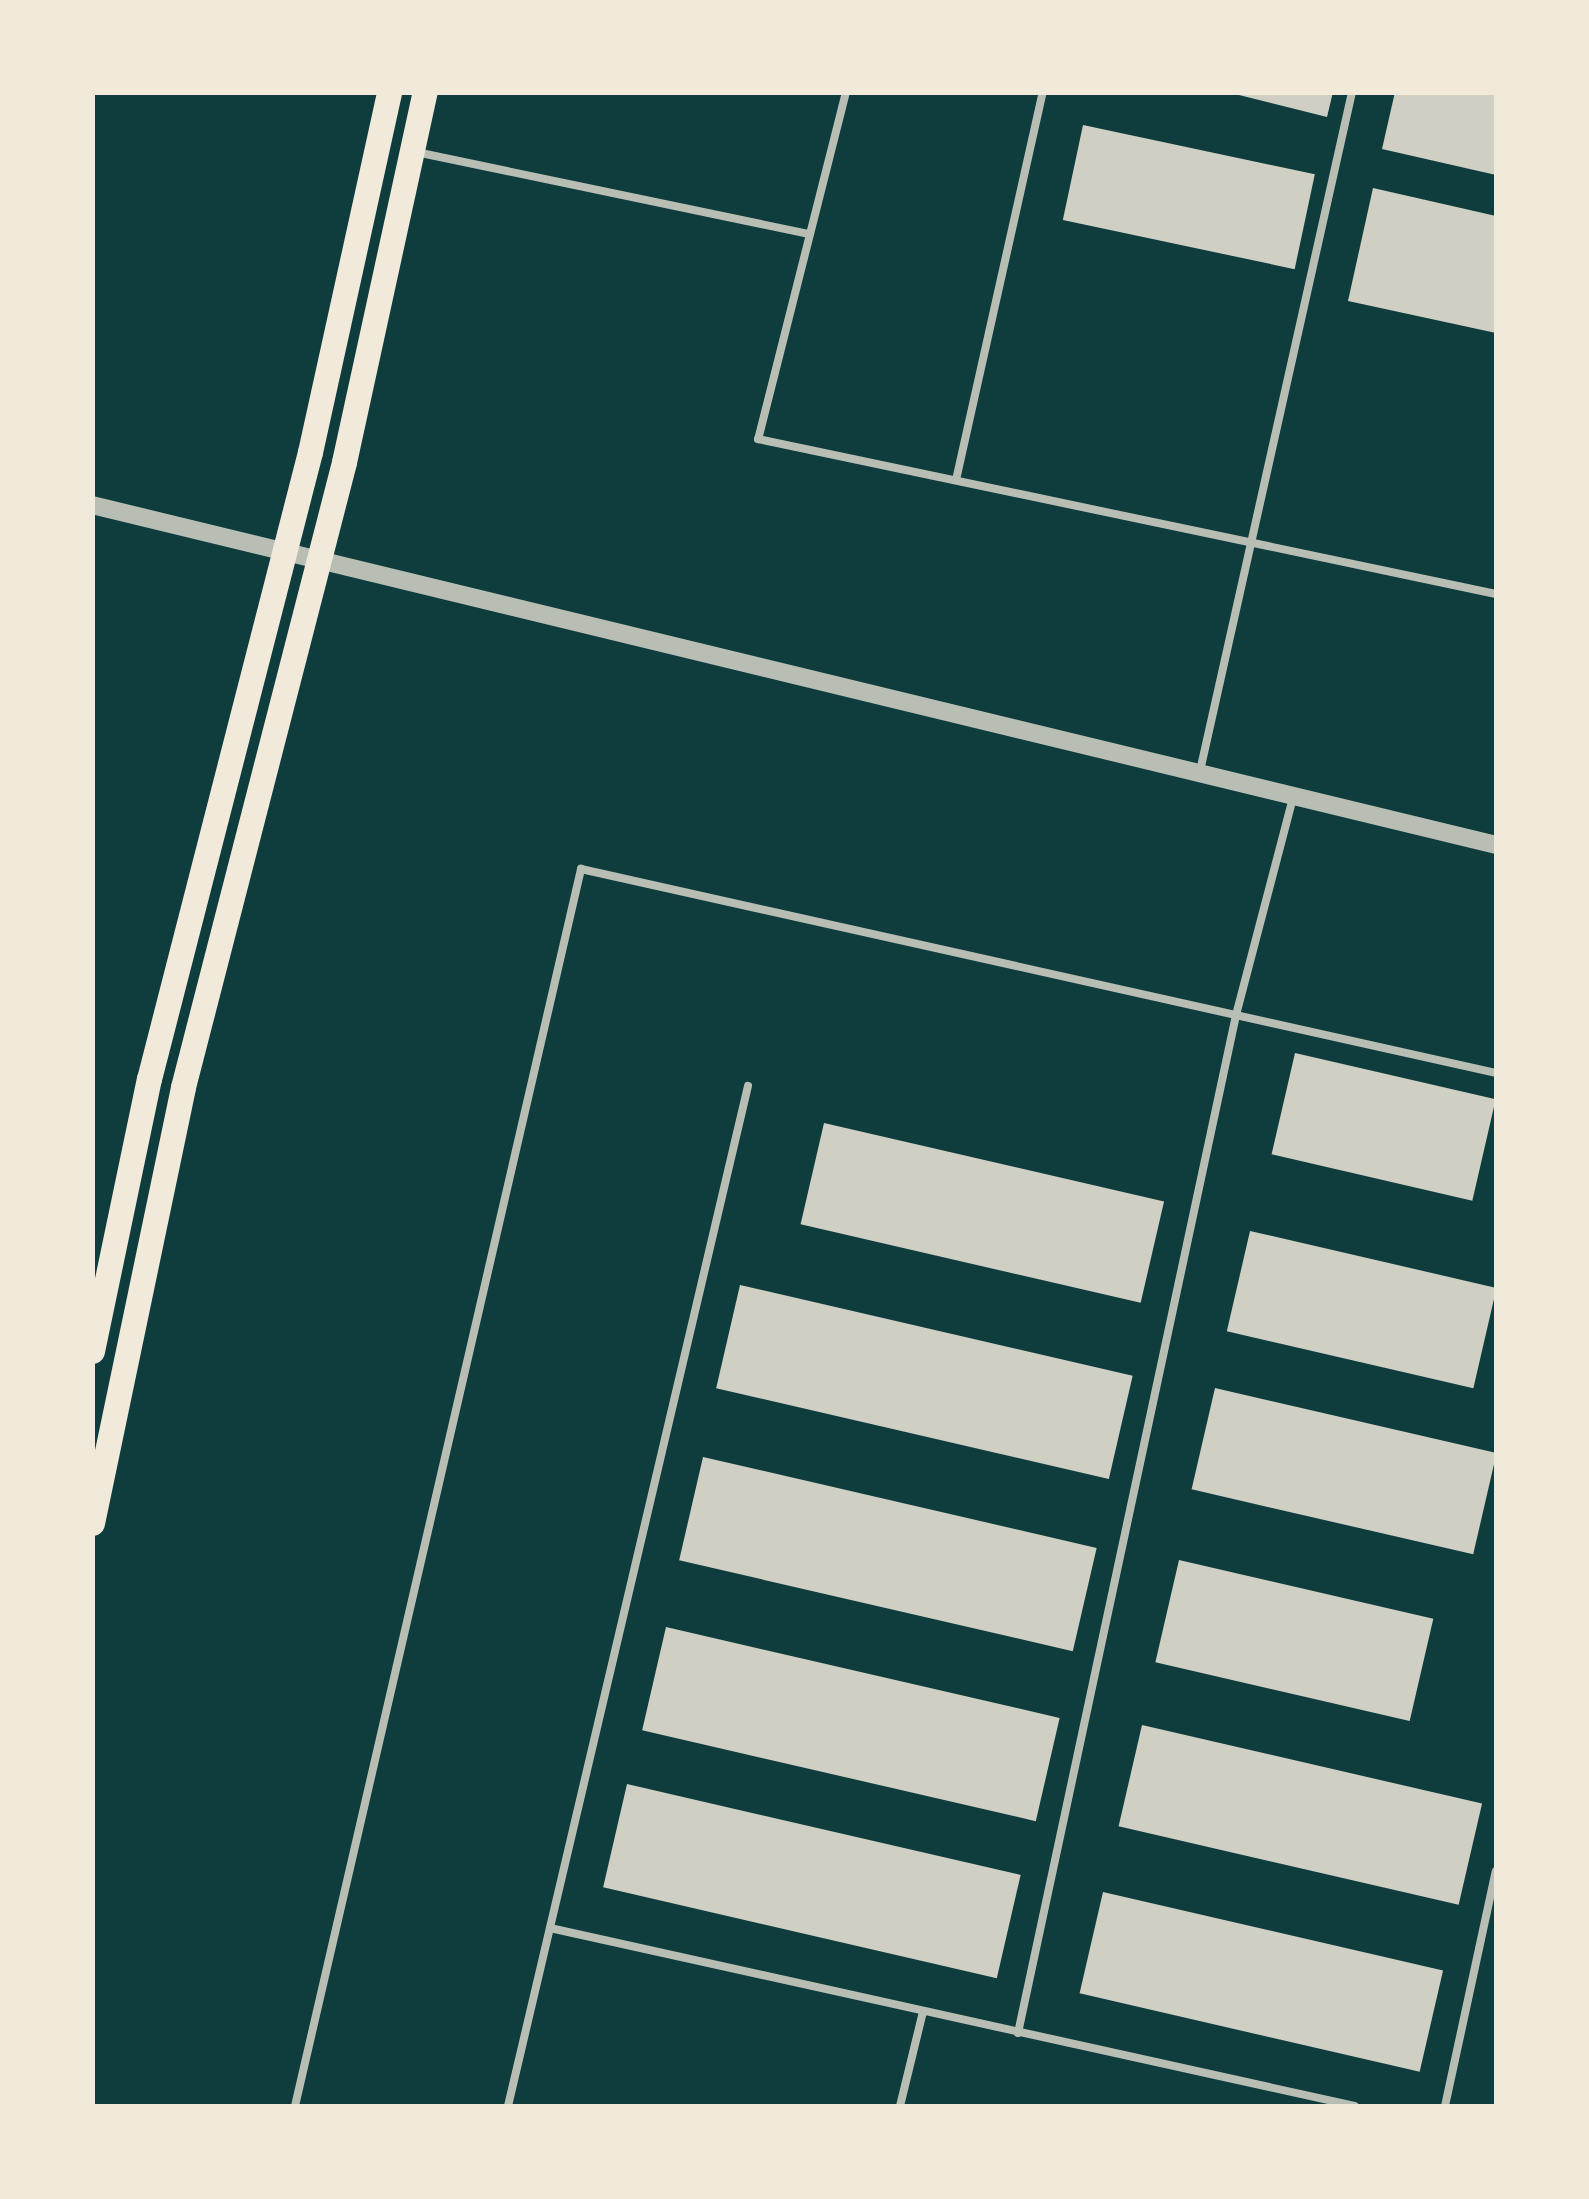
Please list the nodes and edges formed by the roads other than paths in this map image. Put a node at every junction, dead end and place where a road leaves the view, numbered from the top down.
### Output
1 (389, 92) edge
2 (425, 92) edge
3 (846, 92) edge
4 (1043, 92) edge
5 (1352, 92) edge
6 (412, 151) junction
7 (810, 234) junction
8 (956, 480) junction
9 (92, 505) edge
10 (1250, 538) junction
11 (283, 547) junction
12 (315, 561) junction
13 (1496, 594) edge
14 (1200, 773) junction
15 (1294, 795) junction
16 (1496, 845) edge
17 (1236, 1015) junction
18 (1496, 1073) edge
19 (748, 1086) dead end
20 (92, 1351) edge
21 (92, 1523) edge
22 (1496, 1871) edge
23 (550, 1928) junction
24 (922, 2012) junction
25 (1018, 2033) junction
26 (295, 2106) edge
27 (508, 2106) edge
28 (900, 2106) edge
29 (1355, 2106) edge
30 (1445, 2106) edge

1 - 11 main road
2 - 6 main road
3 - 7 lane
4 - 8 lane
5 - 10 lane
6 - 7 lane
6 - 12 main road
7 - 8 lane
8 - 10 lane
9 - 11 street
10 - 13 lane
10 - 14 lane
11 - 12 street
11 - 20 main road
12 - 14 street
12 - 21 main road
14 - 15 street
15 - 16 street
15 - 17 lane
17 - 18 lane
17 - 25 lane
17 - 26 lane
19 - 23 lane
22 - 30 lane
23 - 24 lane
23 - 27 lane
24 - 25 lane
24 - 28 lane
25 - 29 lane

